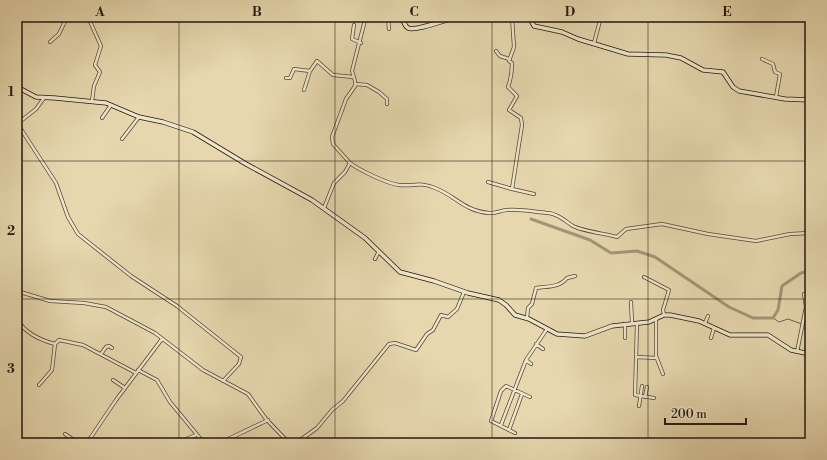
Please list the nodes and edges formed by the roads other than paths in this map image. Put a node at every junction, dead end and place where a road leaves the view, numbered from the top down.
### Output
1 (66, 17) edge
2 (88, 17) edge
3 (394, 17) edge
4 (401, 17) edge
5 (458, 17) edge
6 (512, 17) edge
7 (528, 17) edge
8 (601, 17) edge
9 (388, 18) junction
10 (365, 19) edge
11 (354, 25) dead end
12 (389, 29) dead end
13 (50, 42) dead end
14 (360, 43) junction
15 (594, 44) junction
16 (496, 51) dead end
17 (510, 59) junction
18 (762, 60) dead end
19 (310, 71) junction
20 (353, 77) junction
21 (286, 78) dead end
22 (355, 84) junction
23 (17, 88) edge
24 (304, 90) dead end
25 (776, 97) junction
26 (44, 98) junction
27 (810, 100) edge
28 (92, 101) junction
29 (387, 104) dead end
30 (111, 105) junction
31 (139, 117) junction
32 (102, 118) dead end
33 (17, 124) edge
34 (122, 139) dead end
35 (350, 163) junction
36 (488, 182) dead end
37 (512, 189) junction
38 (534, 194) dead end
39 (324, 208) junction
40 (810, 233) edge
41 (379, 251) junction
42 (375, 259) dead end
43 (575, 276) dead end
44 (644, 277) dead end
45 (17, 291) edge
46 (464, 292) junction
47 (804, 294) dead end
48 (631, 302) dead end
49 (664, 315) junction
50 (708, 316) dead end
51 (527, 318) junction
52 (17, 319) edge
53 (656, 320) junction
54 (637, 323) junction
55 (705, 323) junction
56 (625, 324) junction
57 (632, 324) junction
58 (548, 328) junction
59 (714, 328) junction
60 (625, 338) dead end
61 (711, 338) dead end
62 (162, 339) junction
63 (55, 344) junction
64 (536, 344) junction
65 (112, 348) dead end
66 (543, 349) dead end
67 (797, 352) junction
68 (101, 354) junction
69 (810, 354) edge
70 (636, 357) junction
71 (657, 358) junction
72 (526, 360) junction
73 (531, 364) dead end
74 (138, 372) junction
75 (663, 374) dead end
76 (113, 380) dead end
77 (222, 381) junction
78 (40, 385) dead end
79 (642, 386) dead end
80 (647, 387) dead end
81 (125, 388) junction
82 (514, 389) junction
83 (522, 394) junction
84 (641, 396) junction
85 (530, 397) dead end
86 (645, 397) junction
87 (654, 398) dead end
88 (640, 406) dead end
89 (268, 420) junction
90 (501, 425) junction
91 (509, 430) junction
92 (515, 433) dead end
93 (65, 434) dead end
94 (196, 435) junction
95 (90, 438) junction
96 (78, 443) edge
97 (87, 443) edge
98 (96, 443) edge
99 (177, 443) edge
100 (204, 443) edge
101 (220, 443) edge
102 (289, 443) edge
103 (296, 443) edge

1 - 13 street
2 - 28 street
3 - 9 street
4 - 5 street
6 - 17 street
7 - 15 street
8 - 15 street
9 - 10 street
9 - 12 street
10 - 14 street
11 - 14 street
14 - 20 street
15 - 25 street
16 - 17 street
17 - 37 street
18 - 25 street
19 - 20 street
19 - 21 street
19 - 24 street
20 - 22 street
22 - 29 street
22 - 35 street
23 - 26 street
25 - 27 street
26 - 28 street
26 - 33 street
28 - 30 street
30 - 31 street
30 - 32 street
31 - 34 street
31 - 39 street
33 - 77 street
35 - 39 street
35 - 40 street
36 - 37 street
37 - 38 street
39 - 41 street
41 - 42 street
41 - 46 street
43 - 51 street
44 - 49 street
45 - 62 street
46 - 51 street
46 - 103 street
47 - 67 street
48 - 57 street
49 - 53 street
49 - 55 street
50 - 55 street
51 - 58 street
52 - 63 street
53 - 54 street
53 - 71 street
54 - 57 street
54 - 70 street
55 - 59 street
56 - 57 street
56 - 58 street
56 - 60 street
58 - 64 street
59 - 61 street
59 - 67 street
62 - 74 street
62 - 77 street
63 - 68 street
63 - 78 street
64 - 66 street
64 - 72 street
65 - 68 street
67 - 69 street
68 - 74 street
70 - 71 street
70 - 84 street
71 - 75 street
72 - 73 street
72 - 82 street
74 - 81 street
74 - 94 street
76 - 81 street
77 - 89 street
79 - 84 street
80 - 86 street
81 - 95 street
82 - 83 street
82 - 90 street
82 - 90 street
83 - 85 street
83 - 91 street
84 - 86 street
84 - 88 street
86 - 87 street
89 - 101 street
89 - 102 street
90 - 91 street
91 - 92 street
93 - 96 street
94 - 99 street
94 - 100 street
95 - 97 street
95 - 98 street

